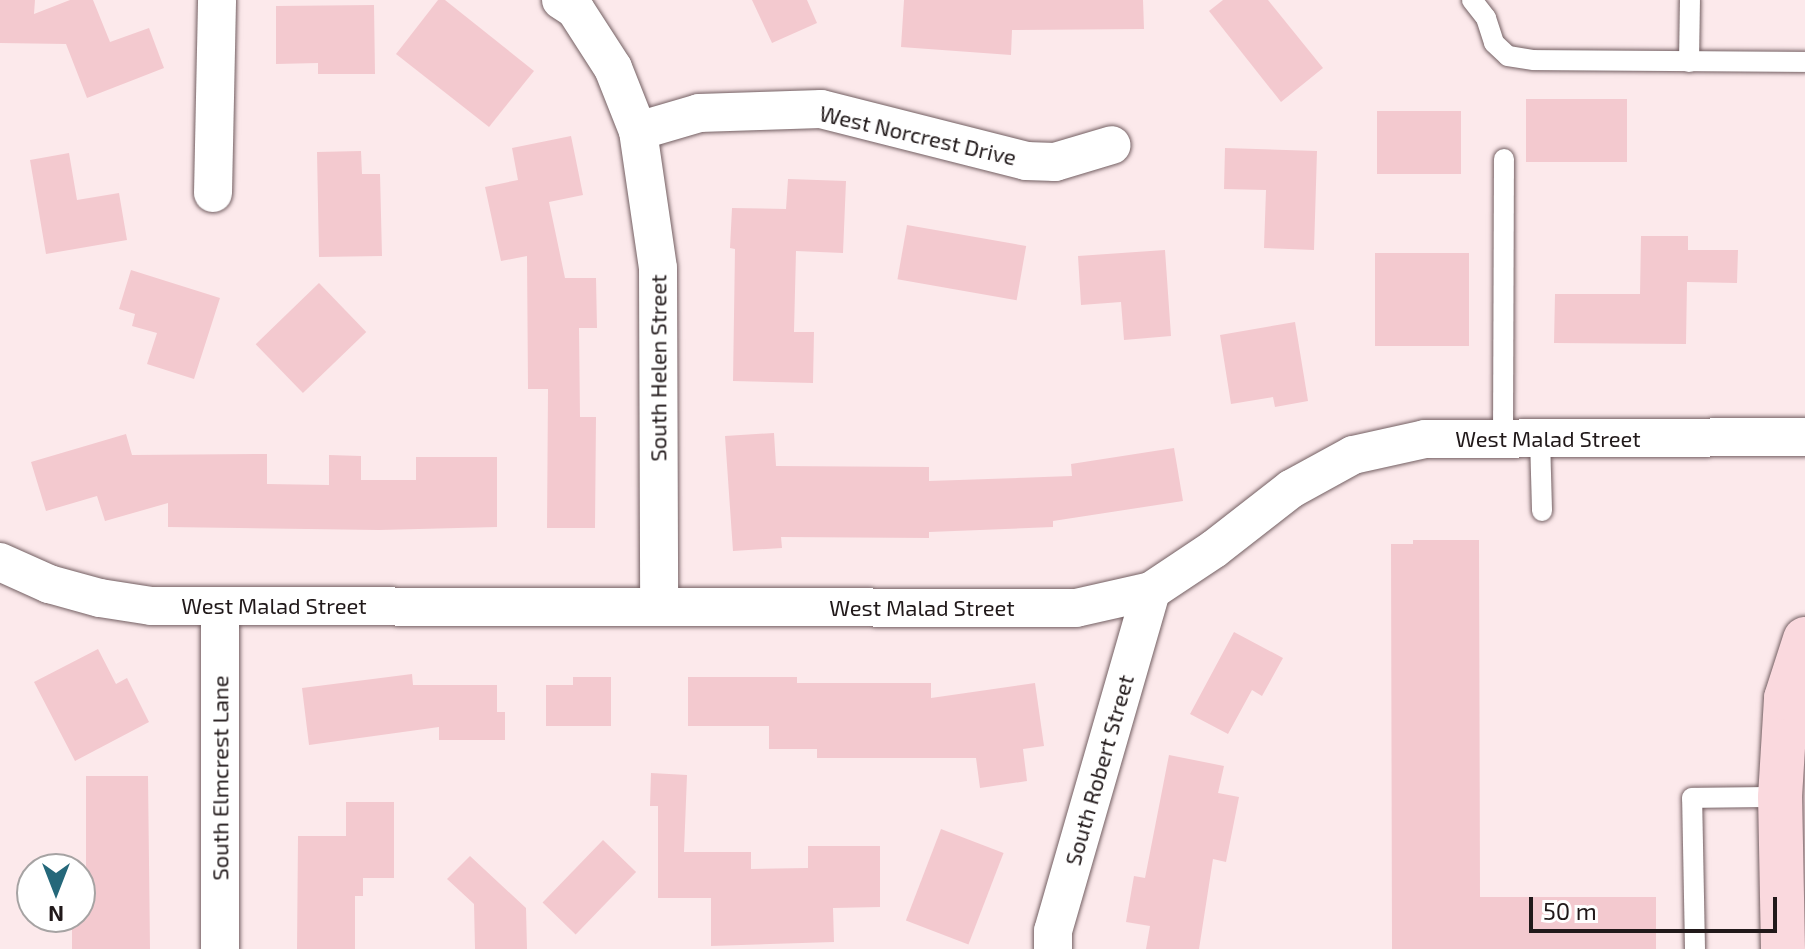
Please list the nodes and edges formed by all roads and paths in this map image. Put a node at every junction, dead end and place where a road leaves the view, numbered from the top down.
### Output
1 (217, 0) edge
2 (561, 0) edge
3 (1472, 0) edge
4 (1690, 0) edge
5 (1689, 62) junction
6 (1805, 62) edge
7 (638, 131) junction
8 (1112, 145) dead end
9 (1504, 159) dead end
10 (213, 193) dead end
11 (1805, 437) edge
12 (1521, 438) junction
13 (1542, 511) dead end
14 (0, 562) edge
15 (1151, 591) junction
16 (659, 606) junction
17 (220, 607) junction
18 (1805, 639) edge
19 (1780, 797) junction
20 (220, 949) edge
21 (1053, 949) edge
22 (1695, 949) edge
23 (1783, 949) edge

1 - 10 street
2 - 7 street
3 - 5 lane
4 - 5 lane
5 - 6 lane
7 - 8 street, West Norcrest Drive
7 - 16 street, South Helen Street
9 - 12 lane
11 - 12 street, West Malad Street
12 - 13 lane
12 - 15 street, West Malad Street
14 - 17 street, West Malad Street
15 - 16 street, West Malad Street
15 - 21 street, South Robert Street
16 - 17 street, West Malad Street
17 - 20 street, South Elmcrest Lane
18 - 19 main road
19 - 22 lane
19 - 23 main road

